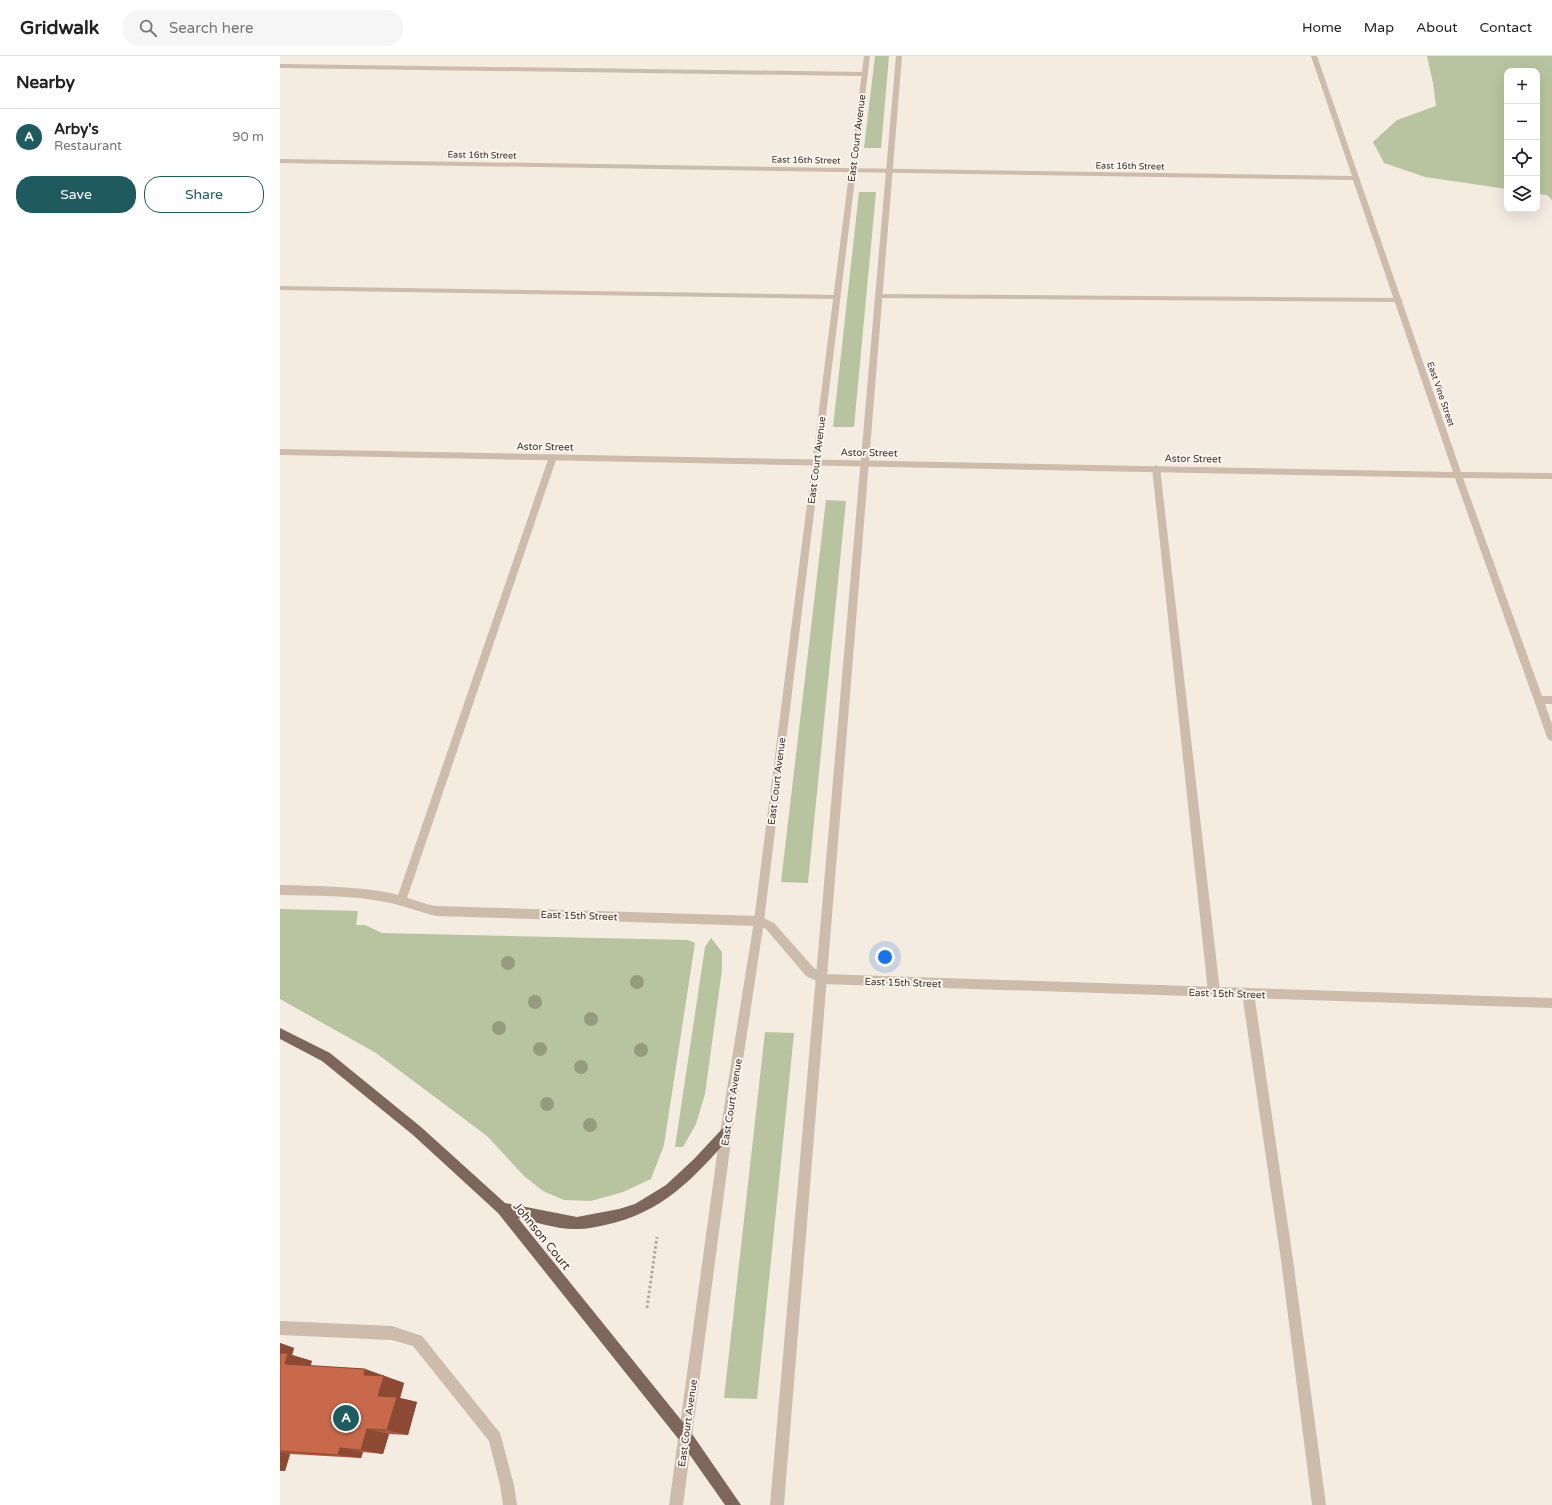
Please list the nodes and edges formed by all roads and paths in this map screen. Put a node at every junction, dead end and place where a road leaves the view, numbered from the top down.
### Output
1 (867, 56) edge
2 (899, 56) edge
3 (1314, 56) edge
4 (280, 66) edge
5 (864, 74) junction
6 (280, 161) edge
7 (852, 170) junction
8 (889, 171) junction
9 (1356, 178) junction
10 (280, 288) edge
11 (879, 296) junction
12 (837, 297) junction
13 (1399, 300) junction
14 (280, 452) edge
15 (553, 457) junction
16 (815, 462) junction
17 (864, 463) junction
18 (1156, 468) junction
19 (1458, 475) junction
20 (1552, 476) edge
21 (1539, 700) junction
22 (1552, 700) edge
23 (1552, 737) edge
24 (280, 890) edge
25 (401, 902) junction
26 (759, 921) junction
27 (822, 979) junction
28 (1214, 992) junction
29 (1248, 994) junction
30 (1552, 1003) edge
31 (280, 1034) edge
32 (726, 1133) junction
33 (502, 1209) junction
34 (657, 1236) dead end
35 (647, 1308) dead end
36 (280, 1328) edge
37 (685, 1436) junction
38 (510, 1505) edge
39 (676, 1505) edge
40 (734, 1505) edge
41 (777, 1505) edge
42 (1319, 1505) edge

1 - 5 street, East Court Avenue
2 - 8 street
3 - 9 street, East Vine Street
4 - 5 street
5 - 7 street, East Court Avenue
6 - 7 street, East 16th Street
7 - 8 street, East 16th Street
7 - 12 street, East Court Avenue
8 - 9 street, East 16th Street
8 - 11 street
9 - 13 street, East Vine Street
10 - 12 street
11 - 13 street
11 - 17 street
12 - 16 street, East Court Avenue
13 - 19 street, East Vine Street
14 - 15 street, Astor Street
15 - 16 street, Astor Street
15 - 25 street
16 - 17 street, Astor Street
16 - 26 street, East Court Avenue
17 - 18 street, Astor Street
17 - 27 street
18 - 19 street, Astor Street
18 - 28 street
19 - 20 street, Astor Street
19 - 21 street, East Vine Street
21 - 22 street
21 - 23 street, East Vine Street
24 - 25 street, East 15th Street
25 - 26 street, East 15th Street
26 - 27 street
26 - 32 street, East Court Avenue
27 - 28 street, East 15th Street
27 - 41 street
28 - 29 street, East 15th Street
29 - 30 street, East 15th Street
29 - 42 street
31 - 33 main road, Johnson Court
32 - 33 main road
32 - 37 street, East Court Avenue
33 - 37 main road, Johnson Court
34 - 35 path
36 - 38 street
37 - 39 street, East Court Avenue
37 - 40 main road, Johnson Court

